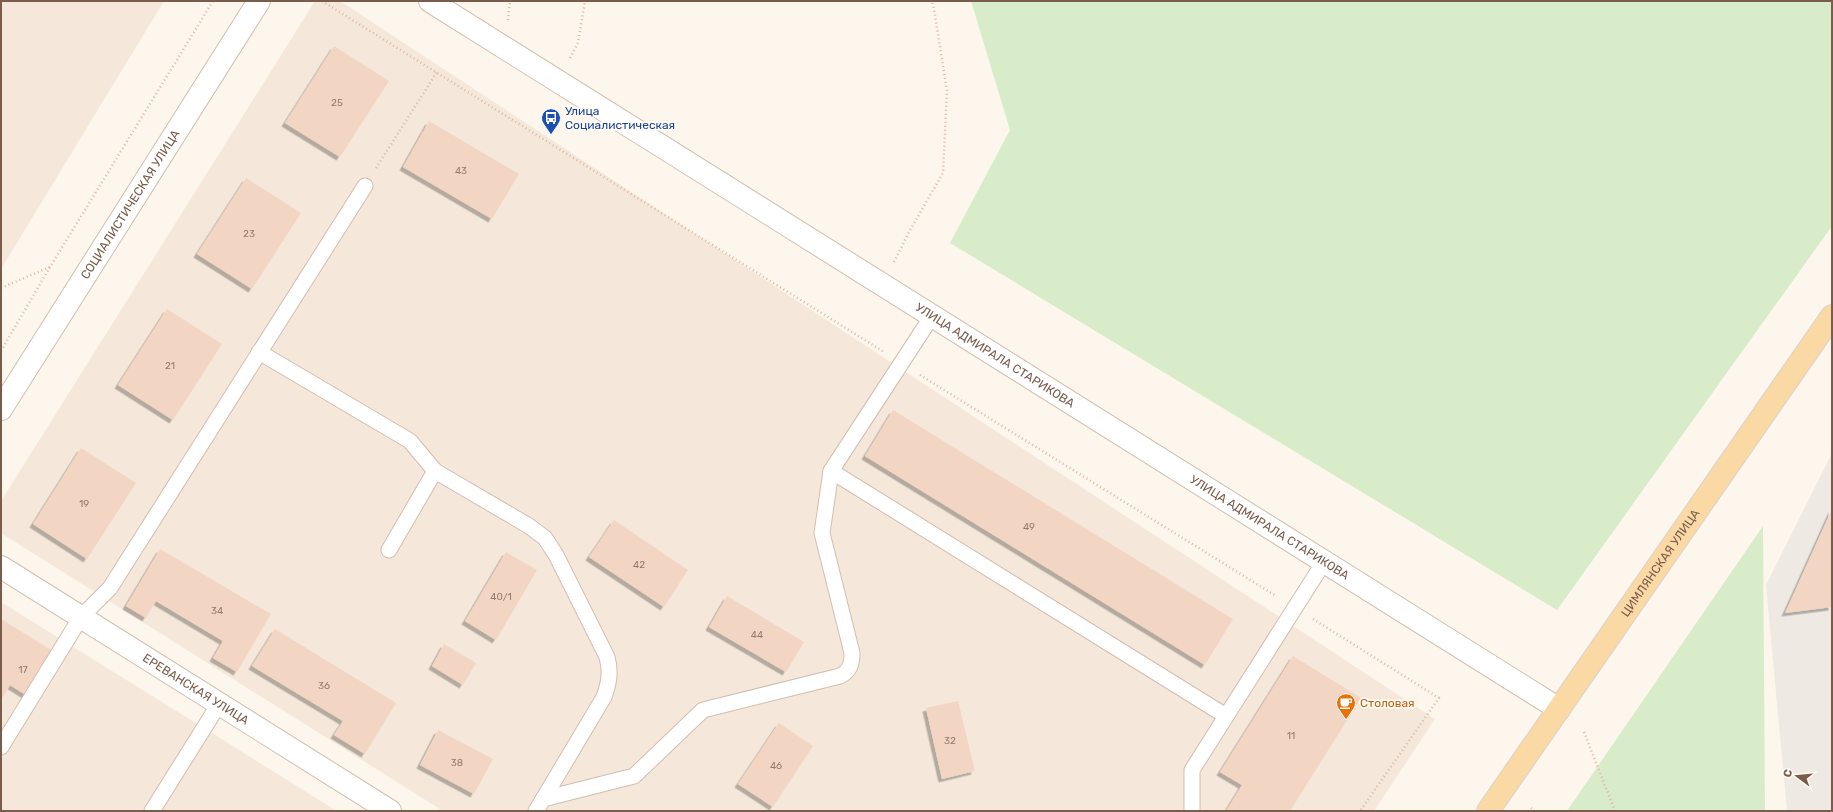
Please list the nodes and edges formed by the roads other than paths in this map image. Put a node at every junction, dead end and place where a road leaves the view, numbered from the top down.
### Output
1 (259, 1) edge
2 (430, 1) edge
3 (365, 186) road end
4 (932, 316) junction
5 (1832, 316) edge
6 (259, 352) junction
7 (1, 409) edge
8 (435, 471) junction
9 (831, 472) junction
10 (389, 550) dead end
11 (1324, 562) junction
12 (1, 567) edge
13 (81, 617) junction
14 (219, 704) junction
15 (1559, 709) junction
16 (1226, 716) junction
17 (1, 747) edge
18 (539, 805) edge
19 (152, 811) edge
20 (390, 811) edge
21 (1192, 811) edge
22 (1488, 811) edge

1 - 7 street, СОЦИАЛИСТИЧЕСКАЯ УЛИЦА
2 - 4 street, УЛИЦА АДМИРАЛА СТАРИКОВА
3 - 6 lane
4 - 9 lane
4 - 11 street, УЛИЦА АДМИРАЛА СТАРИКОВА
5 - 15 main road, ЦИМЛЯНСКАЯ УЛИЦА
6 - 8 lane
6 - 13 lane
8 - 10 lane
8 - 18 lane
9 - 16 lane
9 - 18 lane
11 - 15 street, УЛИЦА АДМИРАЛА СТАРИКОВА
11 - 16 lane
12 - 13 street, ЕРЕВАНСКАЯ УЛИЦА
13 - 14 street, ЕРЕВАНСКАЯ УЛИЦА
13 - 17 lane
14 - 19 lane
14 - 20 street, ЕРЕВАНСКАЯ УЛИЦА
15 - 22 main road, ЦИМЛЯНСКАЯ УЛИЦА
16 - 21 lane

